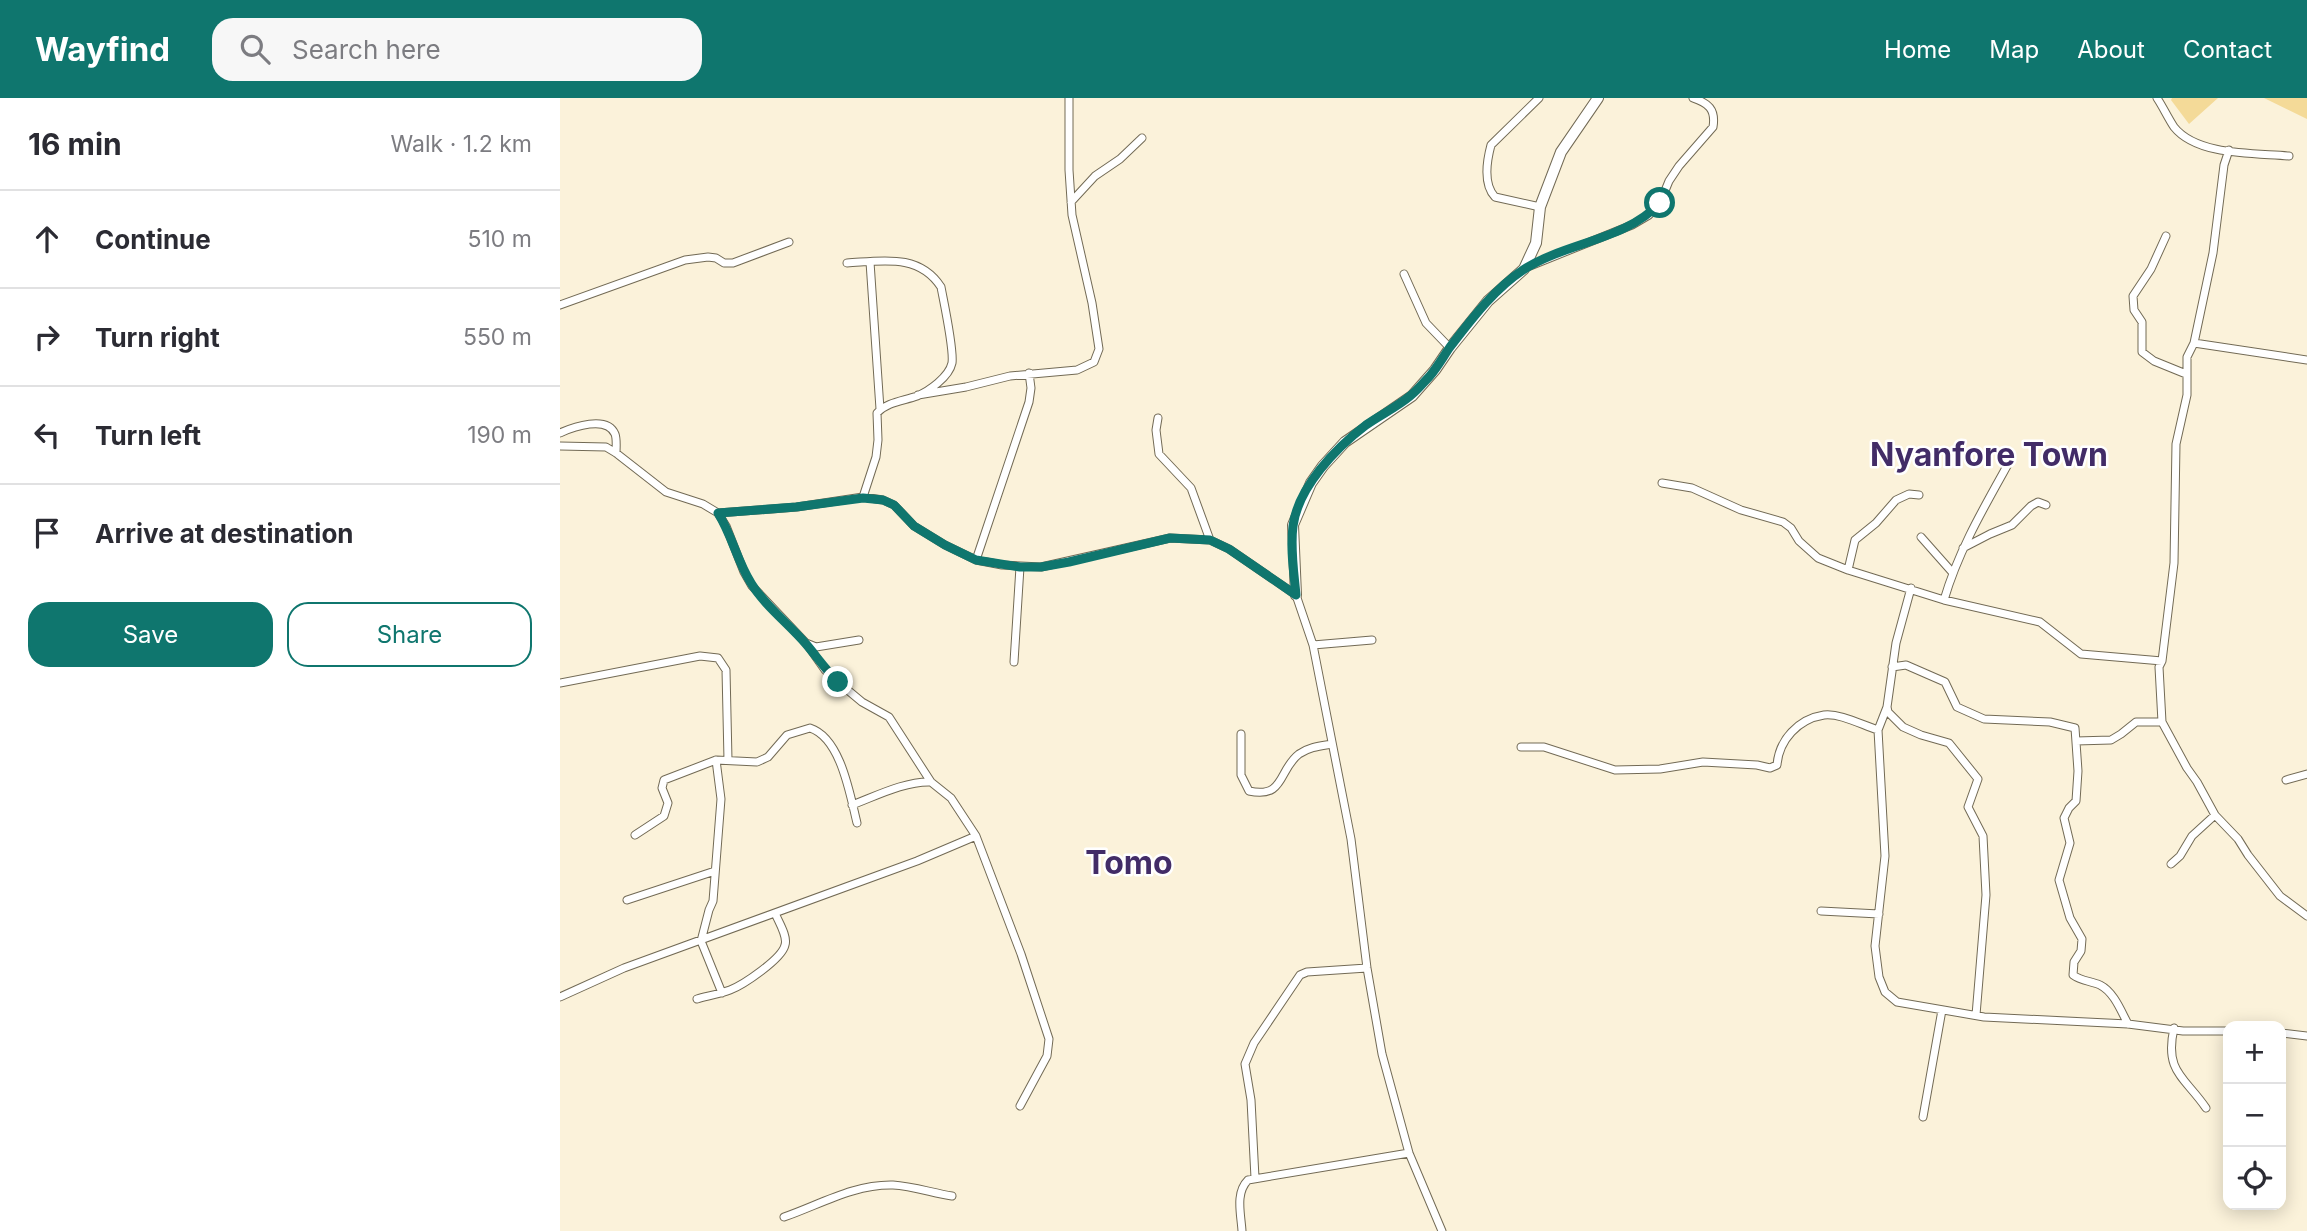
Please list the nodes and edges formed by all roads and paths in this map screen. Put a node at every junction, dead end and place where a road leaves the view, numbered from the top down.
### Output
1 (1069, 98) edge
2 (1539, 98) edge
3 (1598, 98) edge
4 (1693, 98) edge
5 (2157, 98) edge
6 (1142, 138) dead end
7 (2229, 150) junction
8 (2289, 156) dead end
9 (1071, 202) junction
10 (1539, 207) junction
11 (2166, 236) dead end
12 (789, 242) dead end
13 (870, 262) junction
14 (847, 263) dead end
15 (1524, 269) junction
16 (1404, 274) dead end
17 (560, 305) edge
18 (2194, 343) junction
19 (1450, 348) junction
20 (2307, 359) edge
21 (1029, 373) junction
22 (2186, 374) junction
23 (918, 395) junction
24 (880, 409) junction
25 (1158, 418) dead end
26 (560, 433) edge
27 (560, 446) edge
28 (616, 453) junction
29 (2007, 466) dead end
30 (1662, 483) dead end
31 (1919, 495) dead end
32 (863, 498) junction
33 (2046, 505) dead end
34 (718, 513) junction
35 (1921, 537) dead end
36 (1210, 540) junction
37 (1963, 549) junction
38 (976, 560) junction
39 (1020, 567) junction
40 (1848, 570) junction
41 (1952, 572) junction
42 (1912, 588) junction
43 (1296, 595) junction
44 (1944, 600) junction
45 (859, 640) dead end
46 (1372, 640) dead end
47 (806, 643) junction
48 (1313, 645) junction
49 (2162, 661) junction
50 (1014, 663) dead end
51 (1892, 667) junction
52 (560, 683) edge
53 (1887, 707) junction
54 (2162, 722) junction
55 (1878, 730) junction
56 (1241, 734) dead end
57 (2076, 741) junction
58 (1332, 744) junction
59 (1521, 747) dead end
60 (716, 760) junction
61 (728, 760) junction
62 (2307, 774) edge
63 (2286, 780) dead end
64 (930, 782) junction
65 (852, 805) junction
66 (2215, 815) junction
67 (858, 823) dead end
68 (635, 835) dead end
69 (976, 836) junction
70 (2171, 864) dead end
71 (715, 870) junction
72 (626, 900) dead end
73 (1821, 911) dead end
74 (775, 913) junction
75 (1879, 914) junction
76 (2307, 916) edge
77 (701, 941) junction
78 (1367, 968) junction
79 (722, 993) junction
80 (560, 997) edge
81 (697, 999) dead end
82 (1942, 1010) junction
83 (1976, 1016) junction
84 (2128, 1024) junction
85 (2174, 1028) junction
86 (2223, 1031) edge
87 (2286, 1034) edge
88 (2307, 1036) edge
89 (1020, 1106) dead end
90 (2206, 1108) dead end
91 (1923, 1116) dead end
92 (1409, 1153) junction
93 (1255, 1178) junction
94 (952, 1196) dead end
95 (784, 1217) dead end
96 (1242, 1231) edge
97 (1442, 1231) edge

1 - 9 street
2 - 10 street
3 - 10 street
4 - 15 street
5 - 7 street
6 - 9 street
7 - 8 street
7 - 18 street
9 - 21 street
10 - 15 street
11 - 22 street
12 - 17 street
13 - 14 street
13 - 23 street
13 - 24 street
15 - 19 street
16 - 19 street
18 - 20 street
18 - 22 street
19 - 43 street
21 - 23 street
21 - 38 street
22 - 49 street
23 - 24 street
24 - 32 street
25 - 36 street
26 - 28 street
27 - 28 street
28 - 34 street
29 - 37 street
30 - 40 street
31 - 40 street
32 - 34 street
32 - 38 street
33 - 37 street
34 - 47 street
35 - 41 street
36 - 39 street
36 - 43 street
37 - 41 street
38 - 39 street
39 - 50 street
40 - 42 street
41 - 44 street
42 - 44 street
42 - 51 street
43 - 48 street
44 - 49 street
45 - 47 street
46 - 48 street
47 - 64 street
48 - 58 street
49 - 54 street
51 - 53 street
51 - 57 street
52 - 61 street
53 - 55 street
53 - 83 street
54 - 57 street
54 - 66 street
55 - 59 street
55 - 75 street
56 - 58 street
57 - 84 street
58 - 78 street
60 - 61 street
60 - 68 street
60 - 71 street
61 - 65 street
62 - 63 street
64 - 65 street
64 - 69 street
65 - 67 street
66 - 70 street
66 - 76 street
69 - 74 street
69 - 89 street
71 - 72 street
71 - 77 street
73 - 75 street
74 - 77 street
74 - 79 street
75 - 82 street
77 - 79 street
77 - 80 street
78 - 92 street
78 - 93 street
79 - 81 street
82 - 83 street
82 - 91 street
83 - 84 street
84 - 85 street
85 - 86 street
85 - 90 street
87 - 88 street
92 - 93 street
92 - 97 street
93 - 96 street
94 - 95 street

